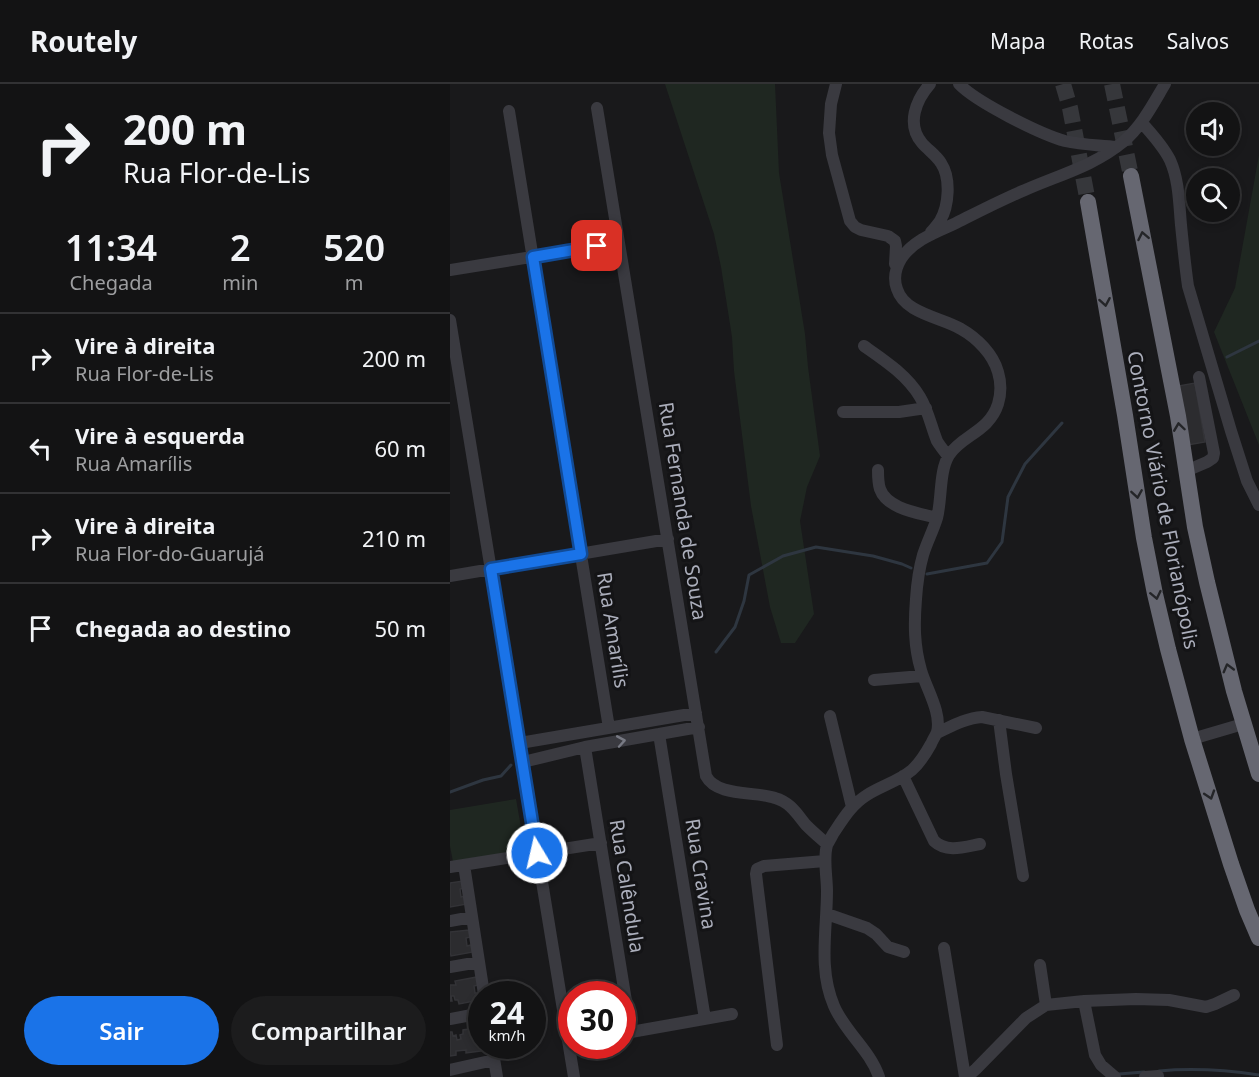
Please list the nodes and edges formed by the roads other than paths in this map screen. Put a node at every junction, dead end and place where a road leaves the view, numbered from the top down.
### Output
1 (836, 84) edge
2 (930, 84) edge
3 (959, 84) edge
4 (1165, 84) edge
5 (597, 108) dead end
6 (509, 111) dead end
7 (1142, 123) junction
8 (1116, 147) junction
9 (1131, 176) tunnel mouth
10 (1088, 202) tunnel mouth
11 (926, 237) junction
12 (619, 243) junction
13 (533, 257) junction
14 (450, 270) edge
15 (894, 272) junction
16 (450, 320) edge
17 (864, 346) dead end
18 (1199, 377) dead end
19 (926, 408) junction
20 (843, 412) dead end
21 (948, 456) junction
22 (878, 470) dead end
23 (1186, 471) junction
24 (1259, 505) edge
25 (937, 518) junction
26 (668, 539) junction
27 (581, 554) junction
28 (491, 569) junction
29 (450, 576) edge
30 (922, 676) junction
31 (874, 680) dead end
32 (696, 713) junction
33 (830, 717) dead end
34 (999, 720) junction
35 (1243, 724) junction
36 (609, 728) junction
37 (699, 728) junction
38 (1036, 728) dead end
39 (937, 733) junction
40 (658, 734) junction
41 (1192, 739) junction
42 (520, 743) junction
43 (585, 747) junction
44 (523, 762) junction
45 (1259, 774) edge
46 (903, 776) junction
47 (852, 807) junction
48 (601, 843) junction
49 (827, 844) junction
50 (980, 844) dead end
51 (537, 853) junction
52 (825, 861) junction
53 (464, 865) junction
54 (450, 867) edge
55 (1023, 876) dead end
56 (826, 914) junction
57 (472, 917) junction
58 (450, 921) edge
59 (1259, 938) edge
60 (944, 948) dead end
61 (904, 952) dead end
62 (479, 962) junction
63 (1040, 965) dead end
64 (450, 967) edge
65 (482, 981) edge
66 (1234, 995) dead end
67 (1084, 1001) junction
68 (1046, 1005) junction
69 (732, 1014) dead end
70 (468, 1016) edge
71 (450, 1019) edge
72 (705, 1019) junction
73 (777, 1045) dead end
74 (1095, 1055) junction
75 (494, 1060) joint
76 (450, 1070) edge
77 (1158, 1076) edge
78 (497, 1077) edge
79 (574, 1077) edge
80 (879, 1077) edge
81 (966, 1077) edge
82 (1100, 1077) edge
83 (1115, 1077) edge
84 (1145, 1077) edge

1 - 15 street
2 - 11 street
3 - 8 street
4 - 7 street
5 - 12 street, Rua Fernanda de Souza
6 - 13 street, Rua Amarílis
7 - 8 street
7 - 24 street
8 - 11 street
23 -> 9 highway, Contorno Viário de Florianópolis
10 -> 41 highway, Contorno Viário de Florianópolis
11 - 15 street
12 - 13 street
12 - 26 street, Rua Fernanda de Souza
13 - 14 street
13 - 27 street, Rua Amarílis
15 - 21 street
16 - 28 street
17 - 19 street
18 - 23 street
19 - 20 street
19 - 21 street
21 - 25 street
22 - 25 street
35 -> 23 highway, Contorno Viário de Florianópolis
25 - 30 street
26 - 27 street
26 - 32 street, Rua Fernanda de Souza
27 - 28 street
27 - 36 street, Rua Amarílis
28 - 29 street
28 - 42 street
30 - 31 street
30 - 39 street
32 - 36 street
32 - 37 street, Rua Fernanda de Souza
33 - 47 street
34 - 38 street
34 - 39 street
34 - 55 street
35 - 41 street
35 - 45 highway, Contorno Viário de Florianópolis
36 - 42 street
37 - 40 street
37 - 49 street, Rua Fernanda de Souza
39 - 46 street
43 -> 40 street
40 - 72 street, Rua Cravina
41 -> 59 highway, Contorno Viário de Florianópolis
42 - 44 street
43 - 44 street
43 - 48 street, Rua Calêndula
44 - 51 street
46 - 47 street
46 - 50 street
47 - 49 street
48 - 51 street
48 - 72 street, Rua Calêndula
49 - 52 street
51 - 53 street
51 - 79 street
52 - 56 street
52 - 73 street
53 - 54 street
53 - 57 street
56 - 61 street
56 - 80 street
57 - 58 street
57 - 62 street
60 - 81 street
62 - 64 street
62 - 65 street
63 - 68 street
66 - 67 street
67 - 68 street
67 - 74 street
68 - 81 street
69 - 72 street
70 - 71 street
74 - 82 street
74 - 83 street
75 - 76 street
75 - 78 street
77 - 84 street

